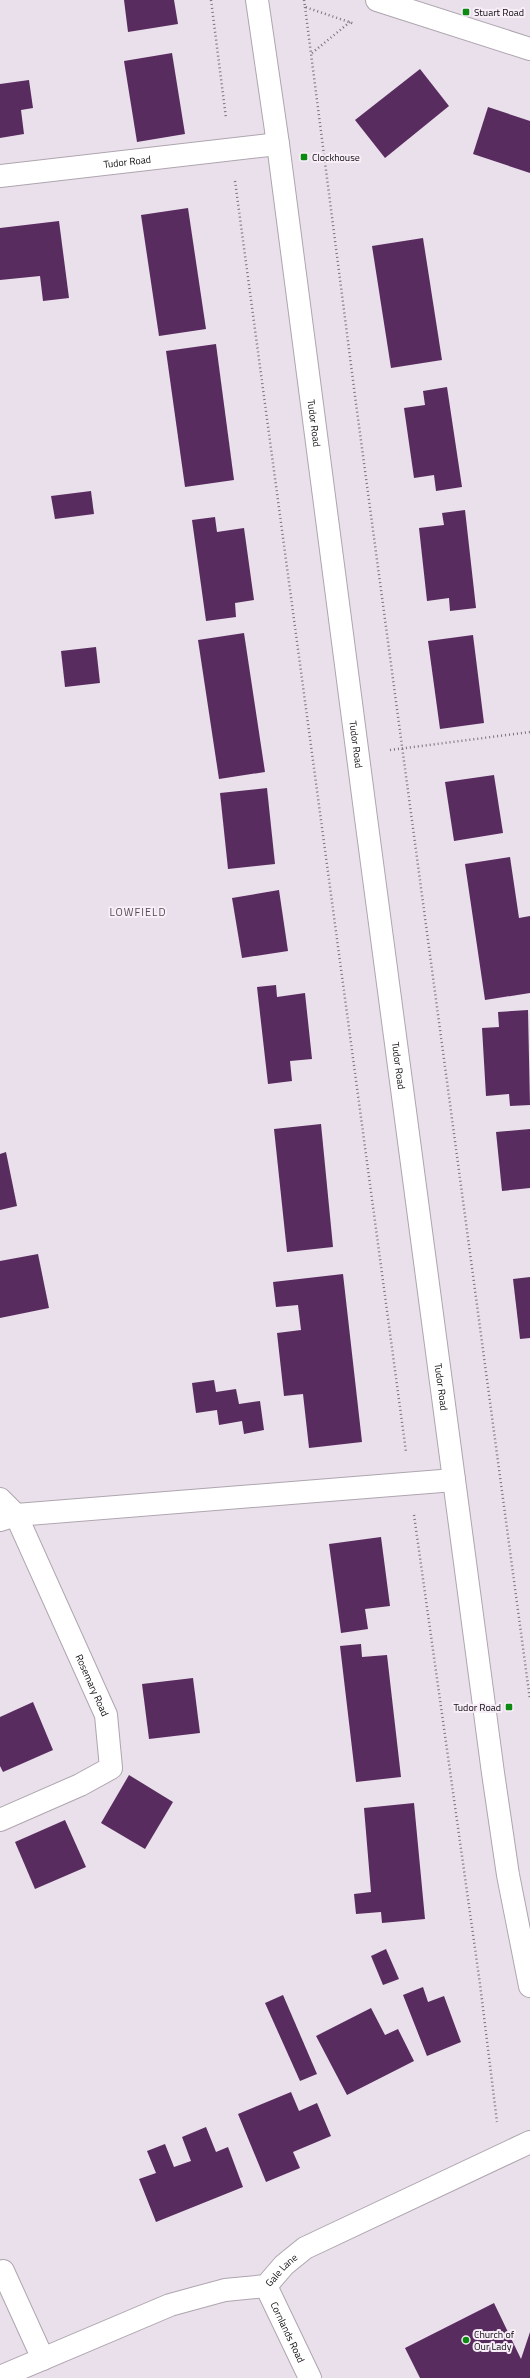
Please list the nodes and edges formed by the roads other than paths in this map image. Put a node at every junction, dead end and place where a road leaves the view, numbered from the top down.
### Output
1 (257, 0) edge
2 (377, 0) edge
3 (431, 8) edge
4 (530, 49) edge
5 (278, 144) junction
6 (0, 176) edge
7 (454, 1480) junction
8 (0, 1499) edge
9 (8, 1517) edge
10 (0, 1820) edge
11 (530, 1986) edge
12 (530, 2142) edge
13 (3, 2271) dead end
14 (266, 2286) junction
15 (43, 2359) junction
16 (0, 2377) edge
17 (310, 2378) edge

1 - 5 street, Tudor Road
2 - 3 street
3 - 4 street
5 - 6 street, Tudor Road
5 - 7 street, Tudor Road
7 - 9 street
7 - 11 street, Tudor Road
8 - 9 street, Rosemary Road
9 - 10 street, Rosemary Road
12 - 14 street, Gale Lane
13 - 15 street
14 - 15 street, Gale Lane
14 - 17 street, Cornlands Road
15 - 16 street, Gale Lane

